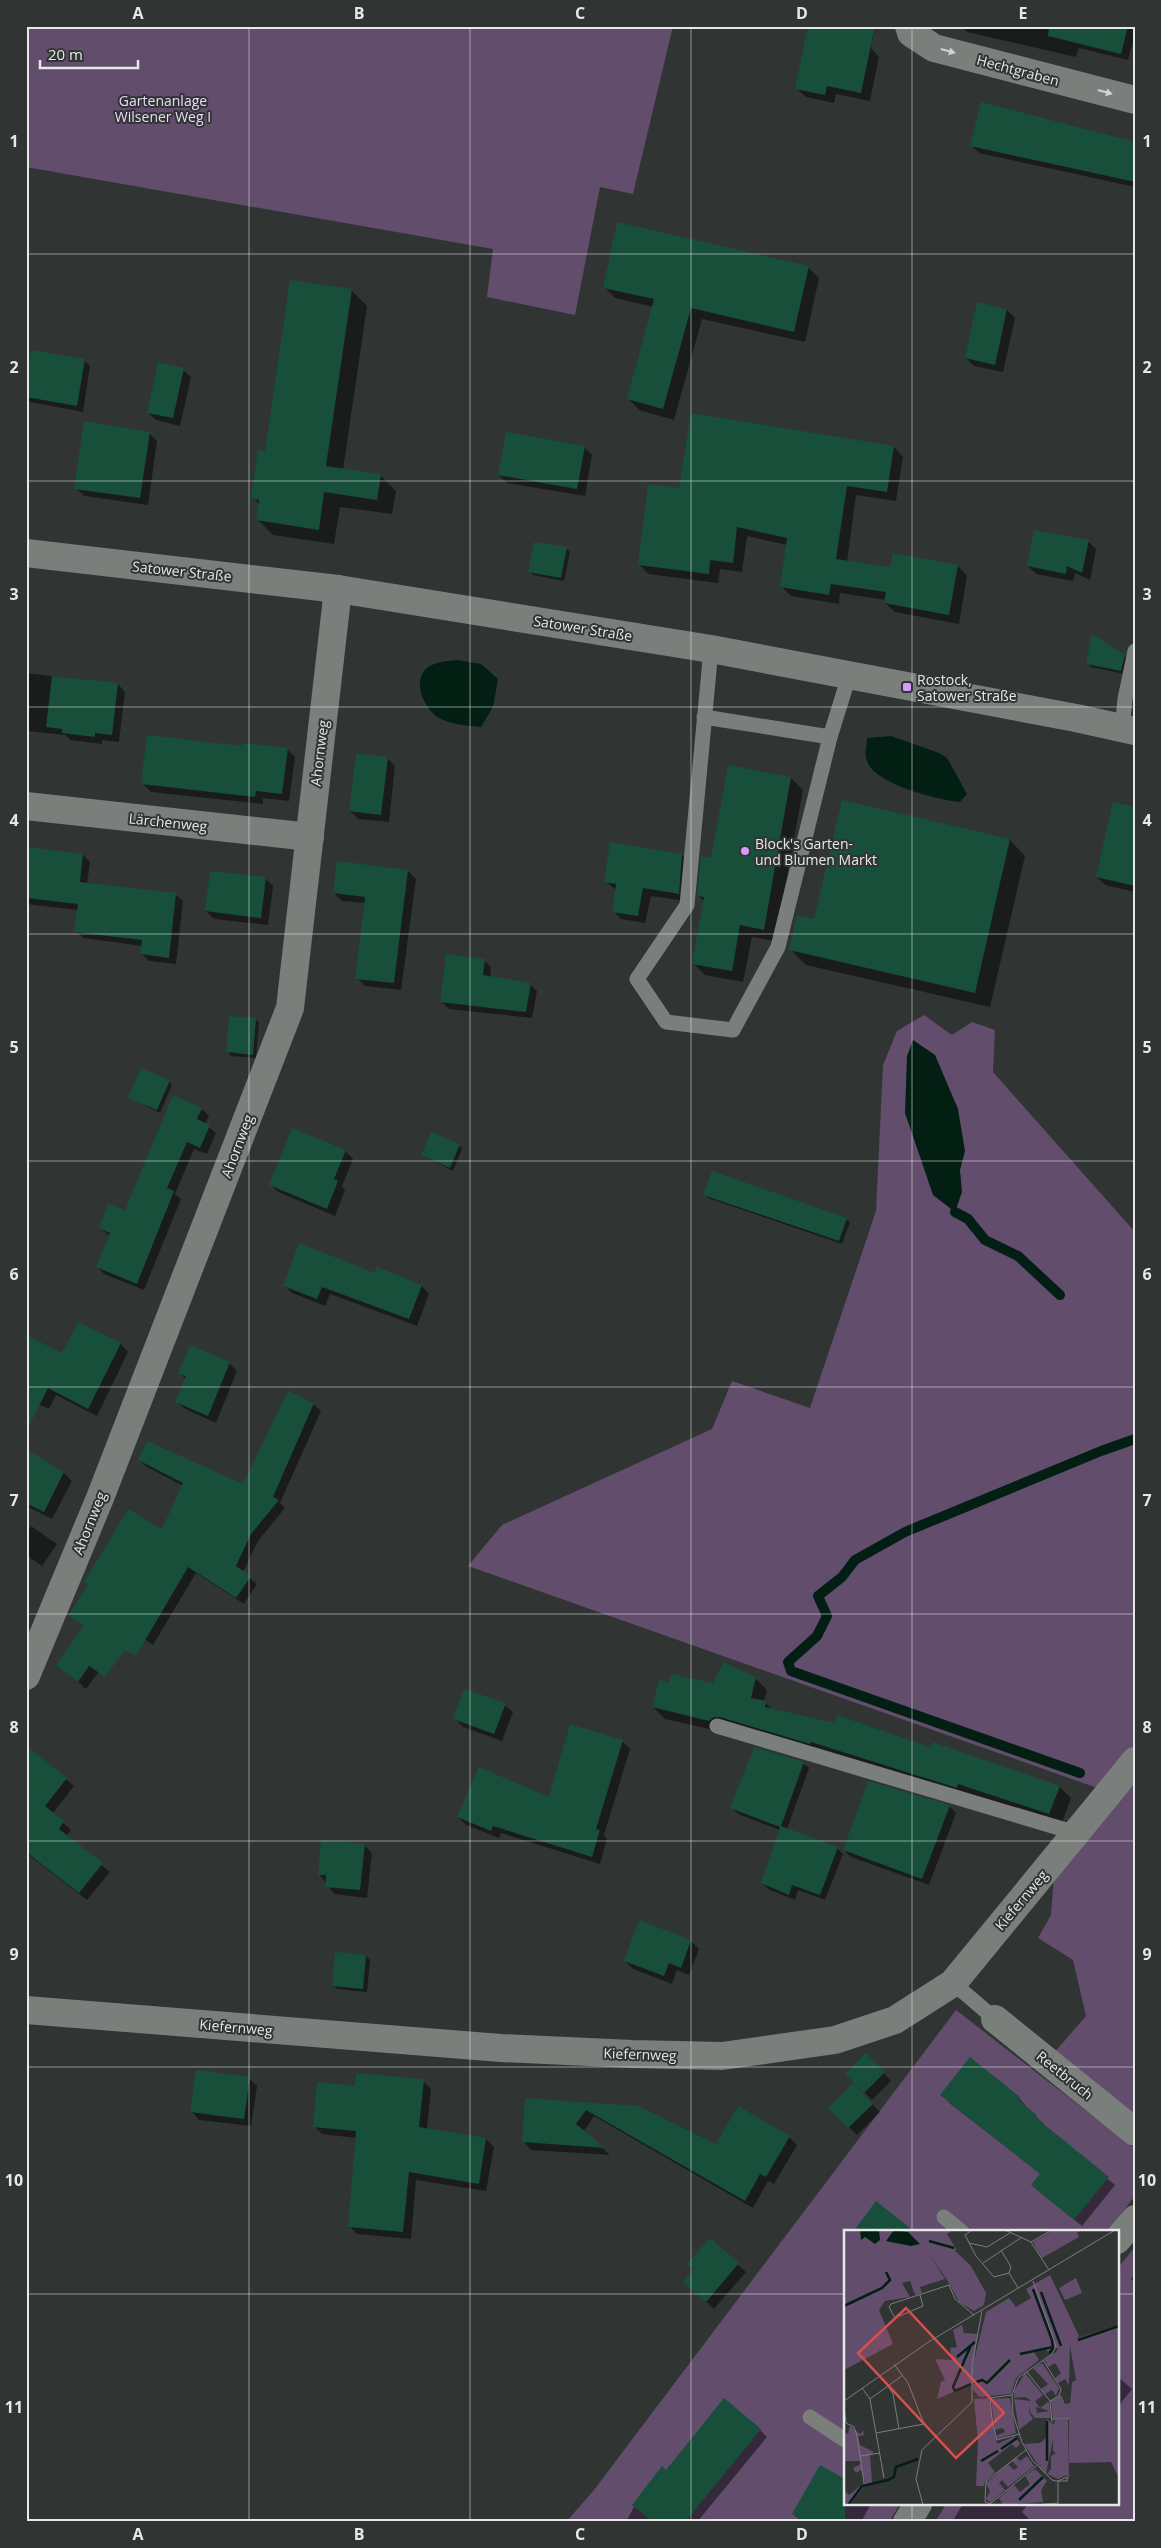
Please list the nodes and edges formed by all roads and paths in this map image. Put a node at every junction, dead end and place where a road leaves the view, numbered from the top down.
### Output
1 (909, 26) edge
2 (1135, 100) edge
3 (26, 553) edge
4 (338, 589) junction
5 (711, 649) junction
6 (1135, 651) edge
7 (849, 676) junction
8 (704, 717) junction
9 (1129, 730) edge
10 (830, 737) junction
11 (26, 806) edge
12 (310, 837) junction
13 (26, 1676) edge
14 (717, 1726) dead end
15 (1135, 1761) edge
16 (1076, 1833) junction
17 (953, 1983) junction
18 (26, 2010) edge
19 (995, 2019) joint
20 (1135, 2132) edge
21 (944, 2217) dead end
22 (1135, 2219) edge
23 (960, 2230) edge
24 (1118, 2239) edge
25 (810, 2417) dead end
26 (844, 2439) edge
27 (917, 2506) edge
28 (907, 2522) edge

1 -> 2 street, Hechtgraben
3 - 4 street, Satower Straße
4 - 5 street, Satower Straße
4 - 12 street, Ahornweg
5 - 7 street, Satower Straße
5 - 8 lane
6 - 9 lane
7 - 9 street, Satower Straße
7 - 10 lane
8 - 10 lane
8 - 10 lane
11 - 12 street, Lärchenweg
12 - 13 street, Ahornweg
14 - 16 lane
15 - 16 street, Kiefernweg
16 - 17 street, Kiefernweg
17 - 18 street, Kiefernweg
17 - 19 lane
19 - 20 street, Reetbruch
21 - 23 lane
22 - 24 street
25 - 26 lane
27 - 28 street

